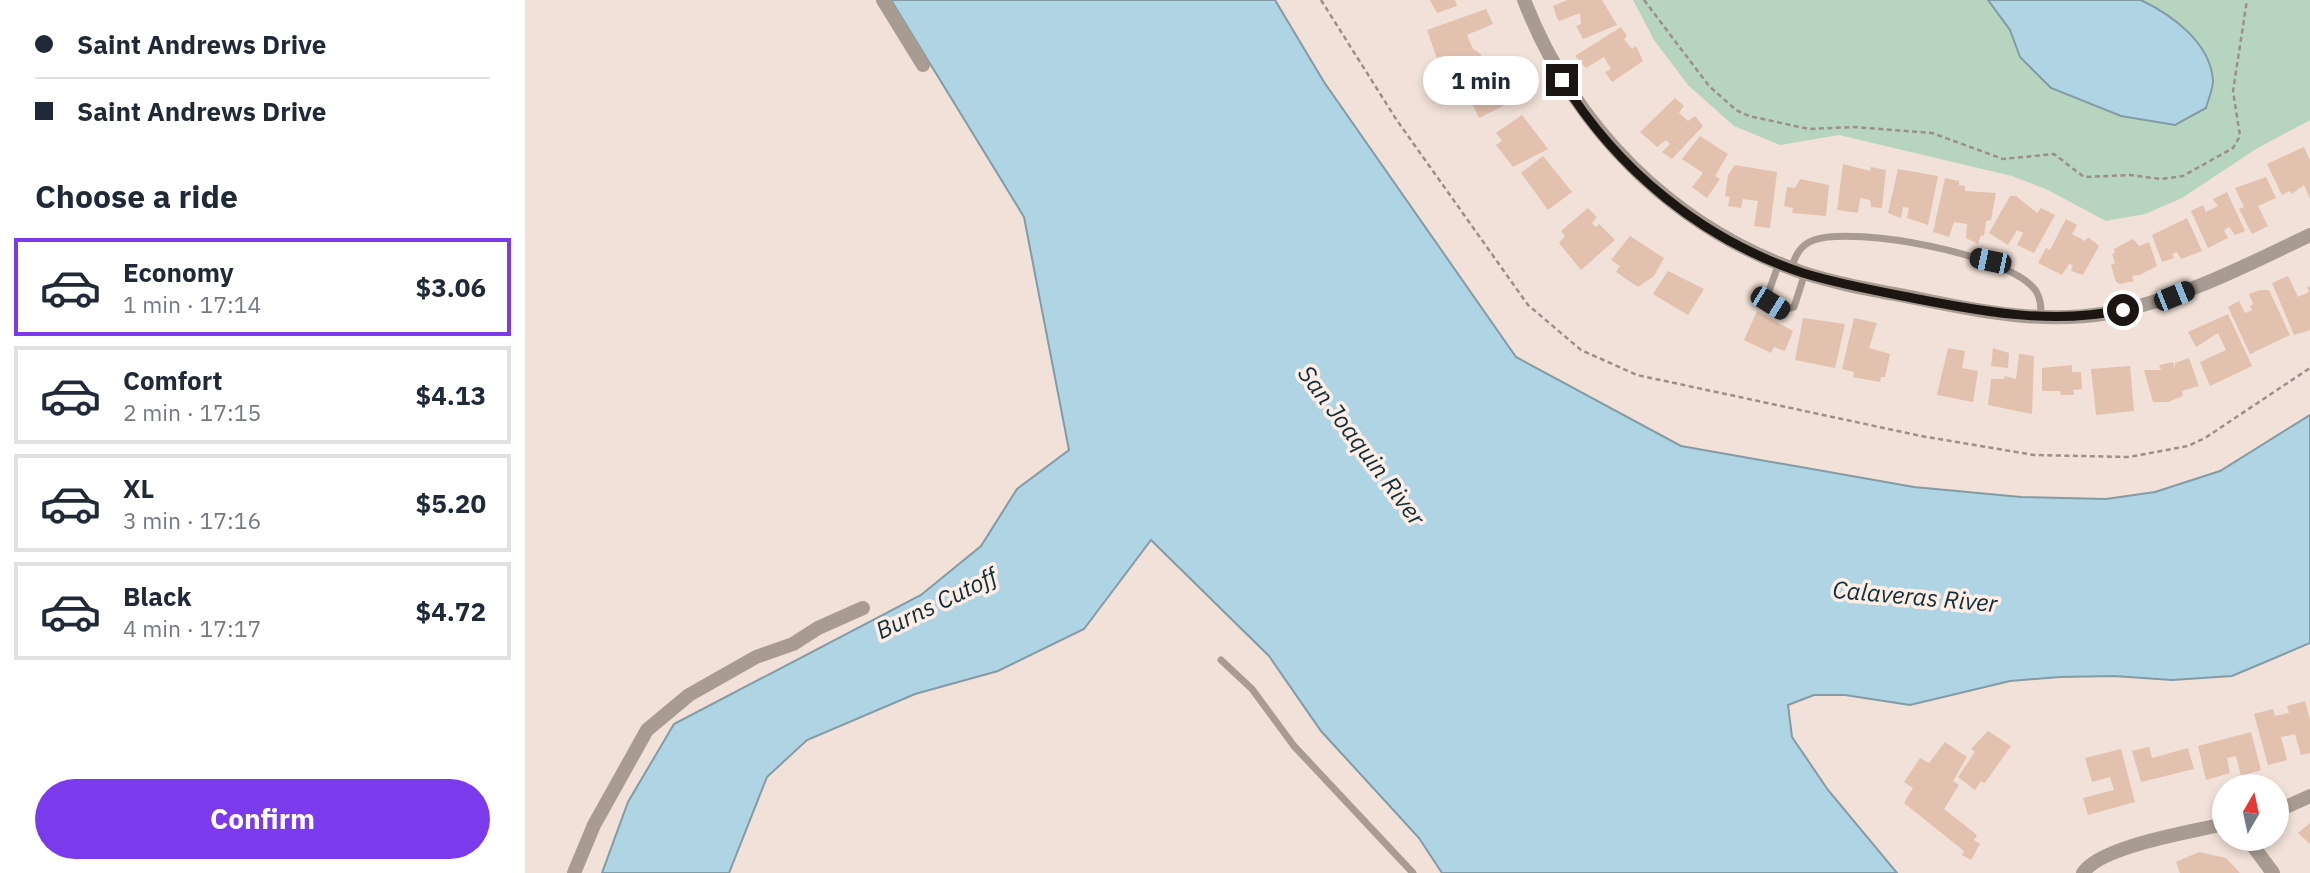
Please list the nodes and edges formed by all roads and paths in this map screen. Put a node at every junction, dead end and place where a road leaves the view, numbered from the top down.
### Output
1 (883, 0) edge
2 (1321, 0) edge
3 (1524, 0) edge
4 (1644, 0) edge
5 (2246, 0) edge
6 (923, 65) dead end
7 (2310, 235) edge
8 (1791, 268) junction
9 (2041, 317) junction
10 (2310, 368) edge
11 (863, 608) dead end
12 (1221, 660) dead end
13 (2310, 796) edge
14 (2289, 806) edge
15 (2212, 827) edge
16 (2257, 851) edge
17 (574, 873) edge
18 (1413, 873) edge
19 (2083, 873) edge
20 (2273, 873) edge

1 - 6 street
2 - 10 path
3 - 8 street
4 - 5 path
7 - 9 street
8 - 8 lane
8 - 9 street
8 - 9 lane
11 - 17 street
12 - 18 lane
13 - 14 street
15 - 19 street
16 - 20 street

